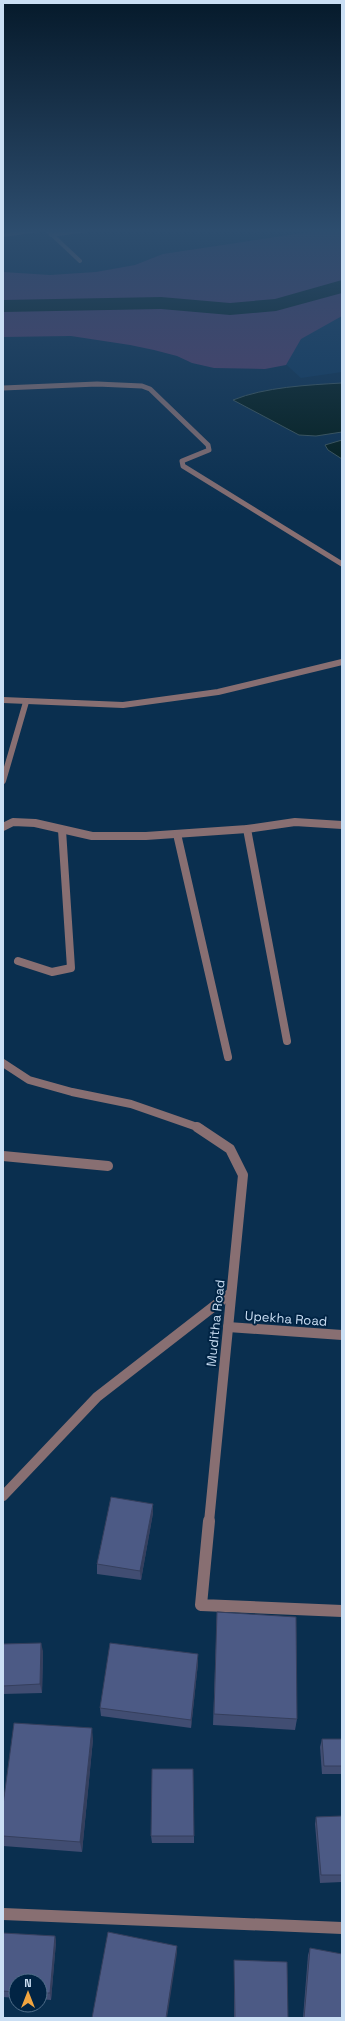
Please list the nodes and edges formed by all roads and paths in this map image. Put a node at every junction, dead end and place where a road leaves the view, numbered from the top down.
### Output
1 (3, 388) edge
2 (342, 564) edge
3 (342, 662) edge
4 (3, 700) edge
5 (26, 702) junction
6 (3, 781) edge
7 (342, 825) edge
8 (3, 827) edge
9 (247, 829) junction
10 (62, 830) junction
11 (177, 834) junction
12 (18, 961) dead end
13 (286, 1041) dead end
14 (228, 1057) dead end
15 (3, 1063) edge
16 (3, 1156) edge
17 (108, 1166) dead end
18 (231, 1293) junction
19 (228, 1327) junction
20 (342, 1334) edge
21 (3, 1496) edge
22 (342, 1611) edge
23 (3, 1914) edge
24 (342, 1928) edge

1 - 2 street
3 - 5 street
4 - 5 street
5 - 6 street
7 - 9 street
8 - 10 street
9 - 11 street
9 - 13 street
10 - 11 street
10 - 12 street
11 - 14 street
15 - 18 street, Muditha Road
16 - 17 street
18 - 19 street, Muditha Road
18 - 21 street
19 - 20 street, Upekha Road
19 - 22 street, Muditha Road
23 - 24 street

